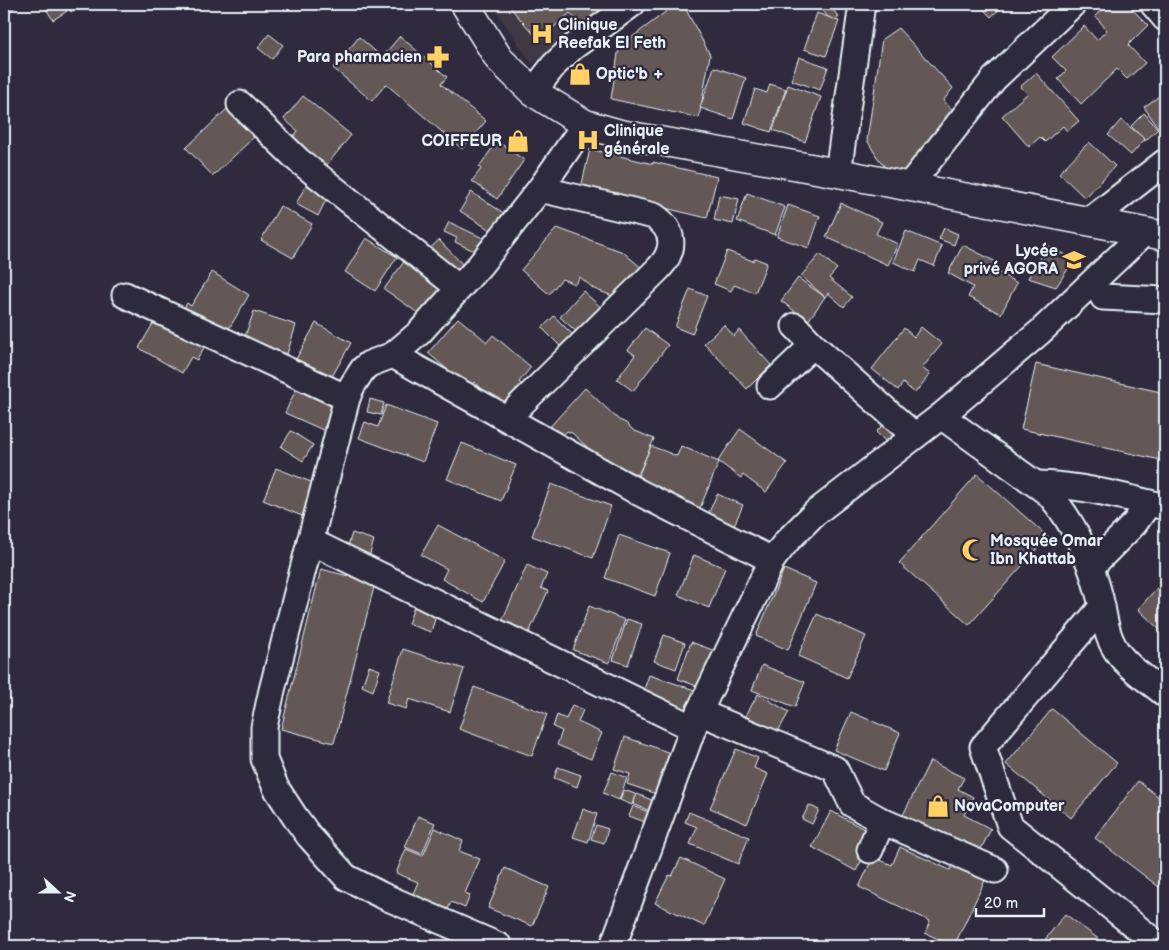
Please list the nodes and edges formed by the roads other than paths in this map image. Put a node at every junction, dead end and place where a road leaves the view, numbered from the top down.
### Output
1 (465, 4) edge
2 (632, 4) edge
3 (862, 4) edge
4 (1073, 4) edge
5 (1153, 4) edge
6 (1165, 18) edge
7 (533, 92) junction
8 (240, 104) dead end
9 (585, 124) junction
10 (1165, 162) edge
11 (838, 173) junction
12 (908, 187) junction
13 (540, 189) junction
14 (1089, 221) junction
15 (1155, 234) edge
16 (459, 288) junction
17 (125, 295) dead end
18 (1102, 297) dead end
19 (1165, 300) edge
20 (795, 326) dead end
21 (813, 345) junction
22 (393, 355) junction
23 (770, 386) dead end
24 (347, 398) junction
25 (942, 416) junction
26 (506, 418) junction
27 (915, 436) junction
28 (1036, 484) junction
29 (1157, 505) edge
30 (310, 541) junction
31 (772, 560) junction
32 (1091, 567) junction
33 (1102, 607) junction
34 (1165, 694) edge
35 (696, 720) junction
36 (882, 821) junction
37 (870, 850) dead end
38 (995, 870) dead end
39 (499, 946) edge
40 (613, 946) edge
41 (1160, 946) edge

1 - 7 main road
2 - 7 street
3 - 11 street
4 - 12 street
5 - 6 street
7 - 9 main road
8 - 16 street
9 - 11 main road
9 - 13 street
10 - 14 street
11 - 12 main road
12 - 14 main road
13 - 16 street
13 - 26 street
14 - 15 main road
15 - 25 street
16 - 22 street
17 - 24 street
18 - 19 street
20 - 21 street
21 - 23 street
21 - 27 street
22 - 24 street
22 - 26 street
24 - 30 street
25 - 27 street
25 - 28 street
26 - 31 street
27 - 31 street
28 - 29 street
28 - 32 street
29 - 32 street
30 - 35 street
30 - 39 street
31 - 35 street
32 - 33 street
33 - 34 street
33 - 41 street
35 - 36 street
35 - 40 street
36 - 37 street
36 - 38 street

